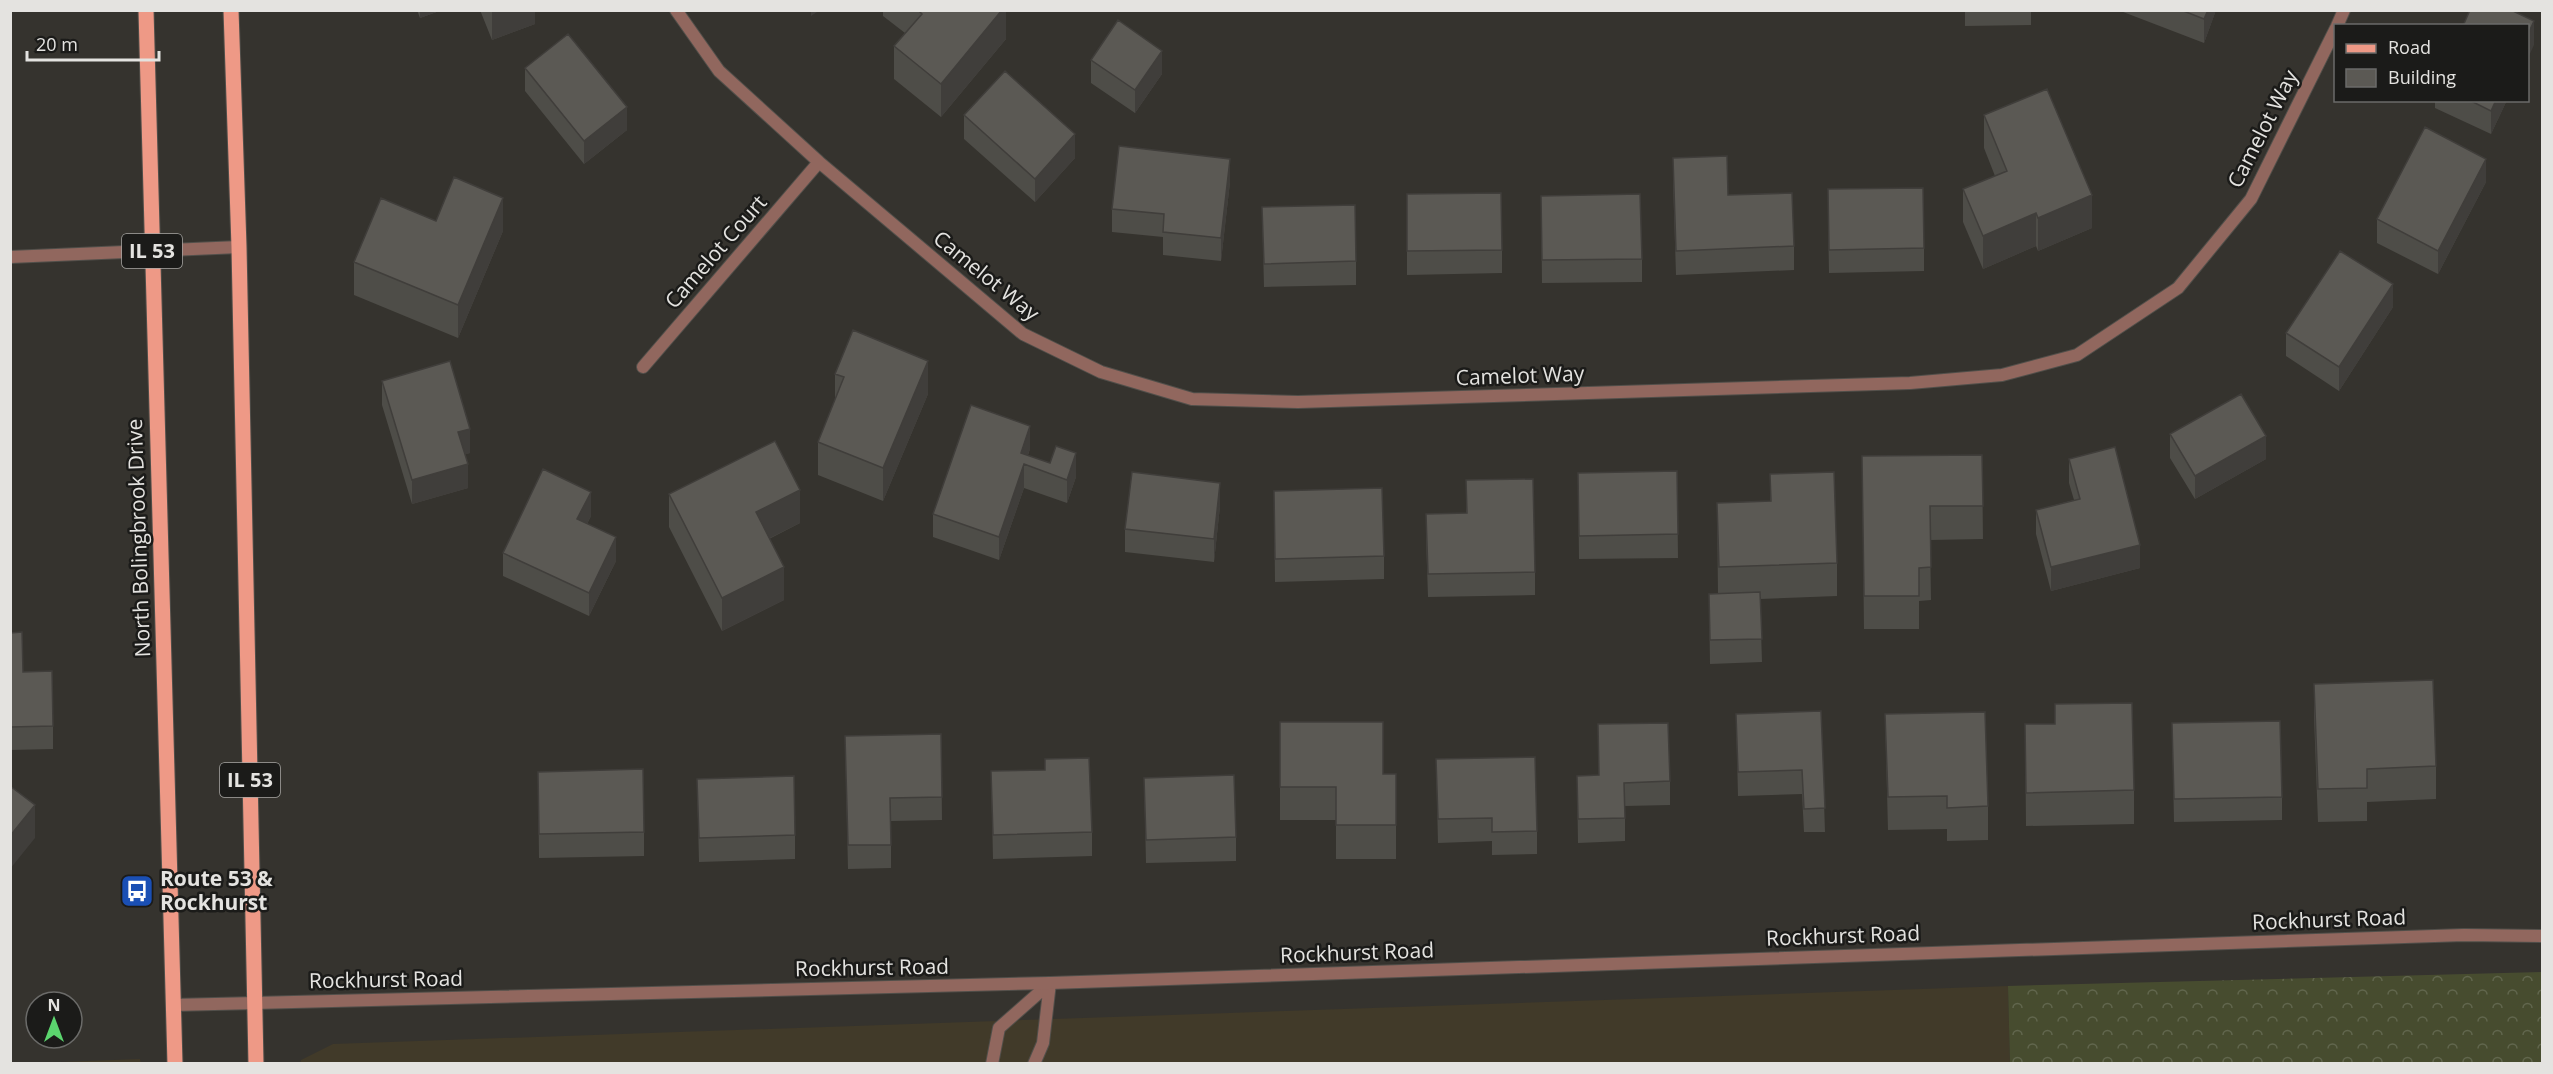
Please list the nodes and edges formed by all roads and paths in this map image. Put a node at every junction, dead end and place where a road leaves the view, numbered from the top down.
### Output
1 (146, 10) edge
2 (231, 10) edge
3 (676, 10) edge
4 (2344, 10) edge
5 (2337, 24) edge
6 (2334, 31) edge
7 (819, 162) junction
8 (239, 247) junction
9 (152, 250) junction
10 (10, 256) edge
11 (643, 367) dead end
12 (2542, 936) edge
13 (1050, 983) junction
14 (255, 1002) junction
15 (173, 1005) junction
16 (175, 1064) edge
17 (256, 1064) edge
18 (992, 1064) edge
19 (1034, 1064) edge

1 - 9 main road, North Bolingbrook Drive / IL 53
2 - 8 main road, IL 53
3 - 7 street, Camelot Way
4 - 5 street, Camelot Way
6 - 7 street, Camelot Way
7 - 11 street, Camelot Court
8 - 9 street
8 - 14 main road, IL 53
9 - 10 street
9 - 15 main road, North Bolingbrook Drive / IL 53
12 - 13 street, Rockhurst Road
13 - 14 street, Rockhurst Road
13 - 18 street
13 - 19 street
14 - 15 street, Rockhurst Road
14 - 17 main road, IL 53
15 - 16 main road, North Bolingbrook Drive / IL 53

